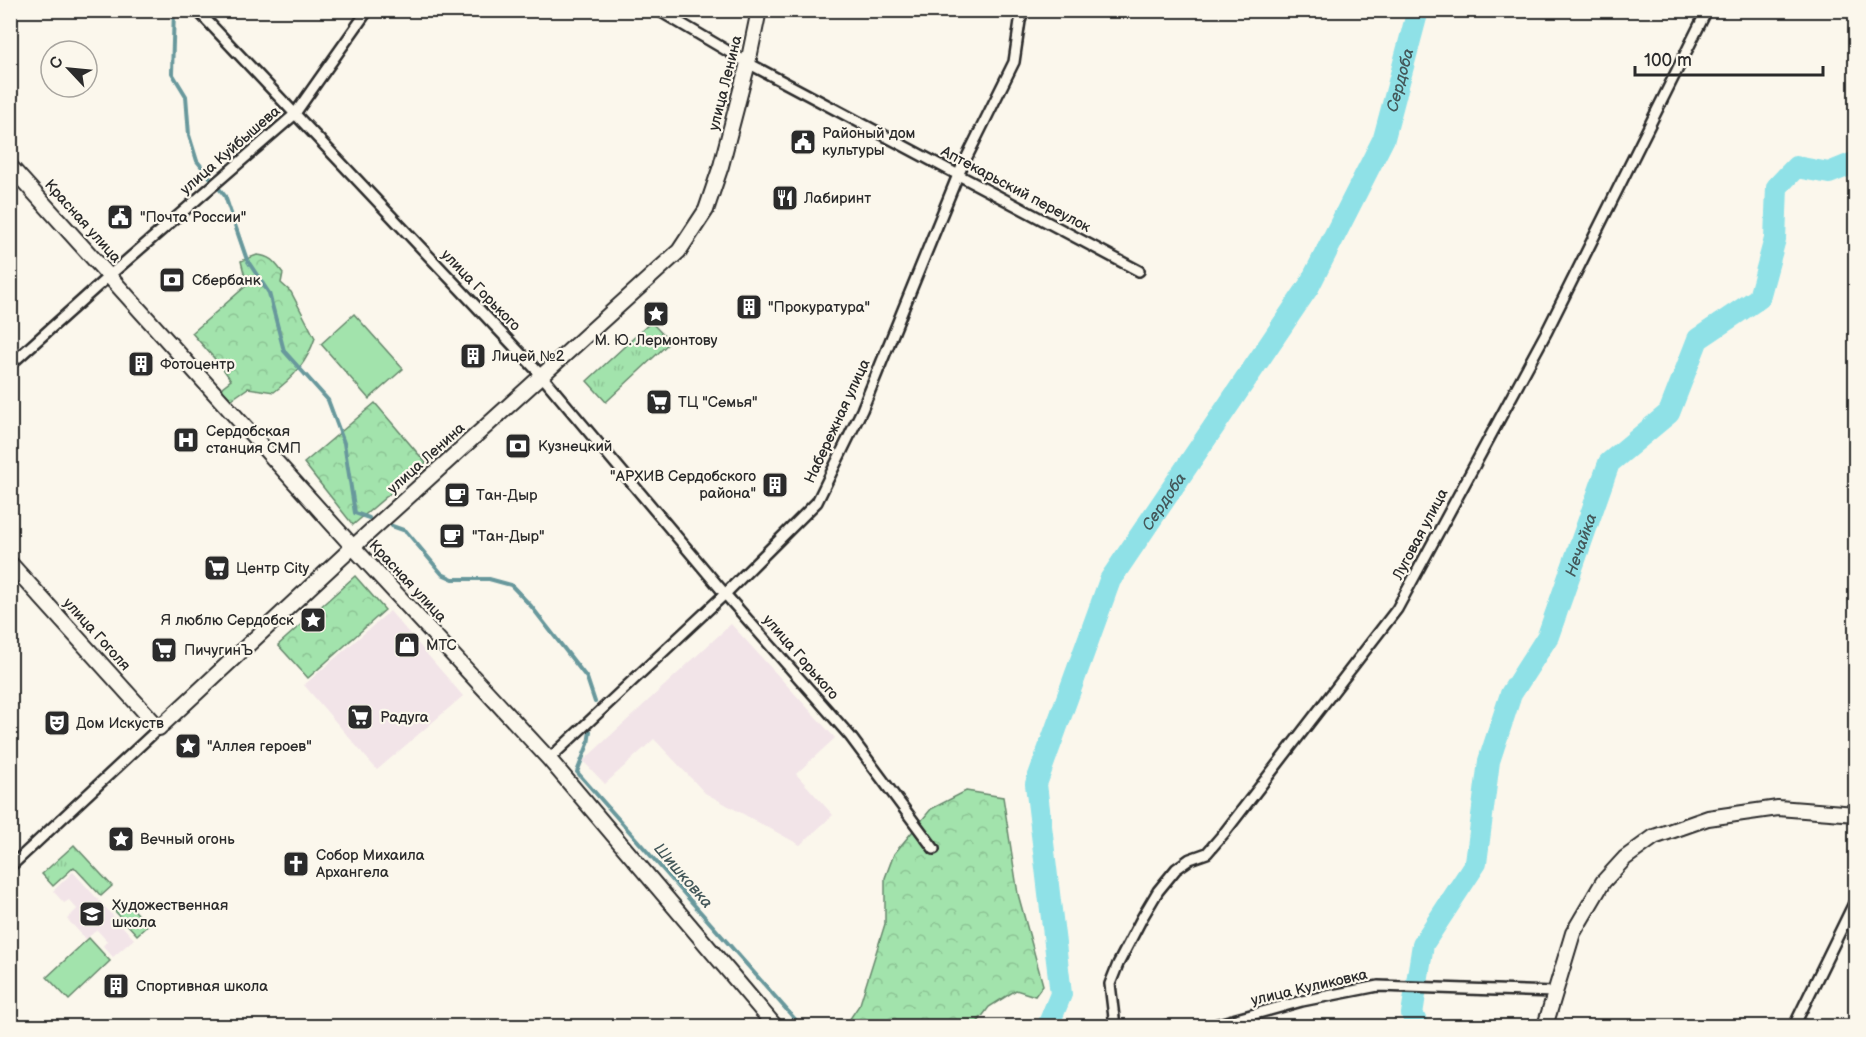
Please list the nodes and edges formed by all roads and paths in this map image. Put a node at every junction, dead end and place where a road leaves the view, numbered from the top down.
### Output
1 (197, 10) edge
2 (368, 10) edge
3 (658, 10) edge
4 (759, 10) edge
5 (1024, 10) edge
6 (1707, 10) edge
7 (748, 63) junction
8 (294, 115) junction
9 (10, 166) edge
10 (958, 175) junction
11 (1139, 271) dead end
12 (110, 275) junction
13 (10, 366) edge
14 (541, 375) junction
15 (353, 547) junction
16 (10, 563) edge
17 (725, 594) junction
18 (159, 728) junction
19 (549, 759) junction
20 (1856, 814) edge
21 (934, 849) dead end
22 (10, 867) edge
23 (1856, 899) edge
24 (1554, 992) junction
25 (775, 1026) edge
26 (1115, 1026) edge
27 (1211, 1026) edge
28 (1545, 1026) edge
29 (1794, 1026) edge

1 - 8 street, улица Горького
2 - 8 street, улица Куйбышева
3 - 7 street, Аптекарьский переулок
4 - 7 street, улица Ленина
5 - 10 street, Набережная улица
6 - 26 street, Луговая улица
7 - 10 street, Аптекарьский переулок
7 - 14 street, улица Ленина
8 - 12 street, улица Куйбышева
8 - 14 street, улица Горького
9 - 12 street, Красная улица
10 - 11 street, Аптекарьский переулок
10 - 17 street, Набережная улица
12 - 13 street, улица Куйбышева
12 - 15 street, Красная улица
14 - 15 street, улица Ленина
14 - 17 street, улица Горького
15 - 18 street, улица Ленина
15 - 19 street, Красная улица
16 - 18 street, улица Гоголя
17 - 19 street, Набережная улица
17 - 21 street, улица Горького
18 - 22 street, улица Ленина
19 - 25 street, Красная улица
20 - 24 street
23 - 29 street
24 - 27 street, улица Куликовка
24 - 28 street

